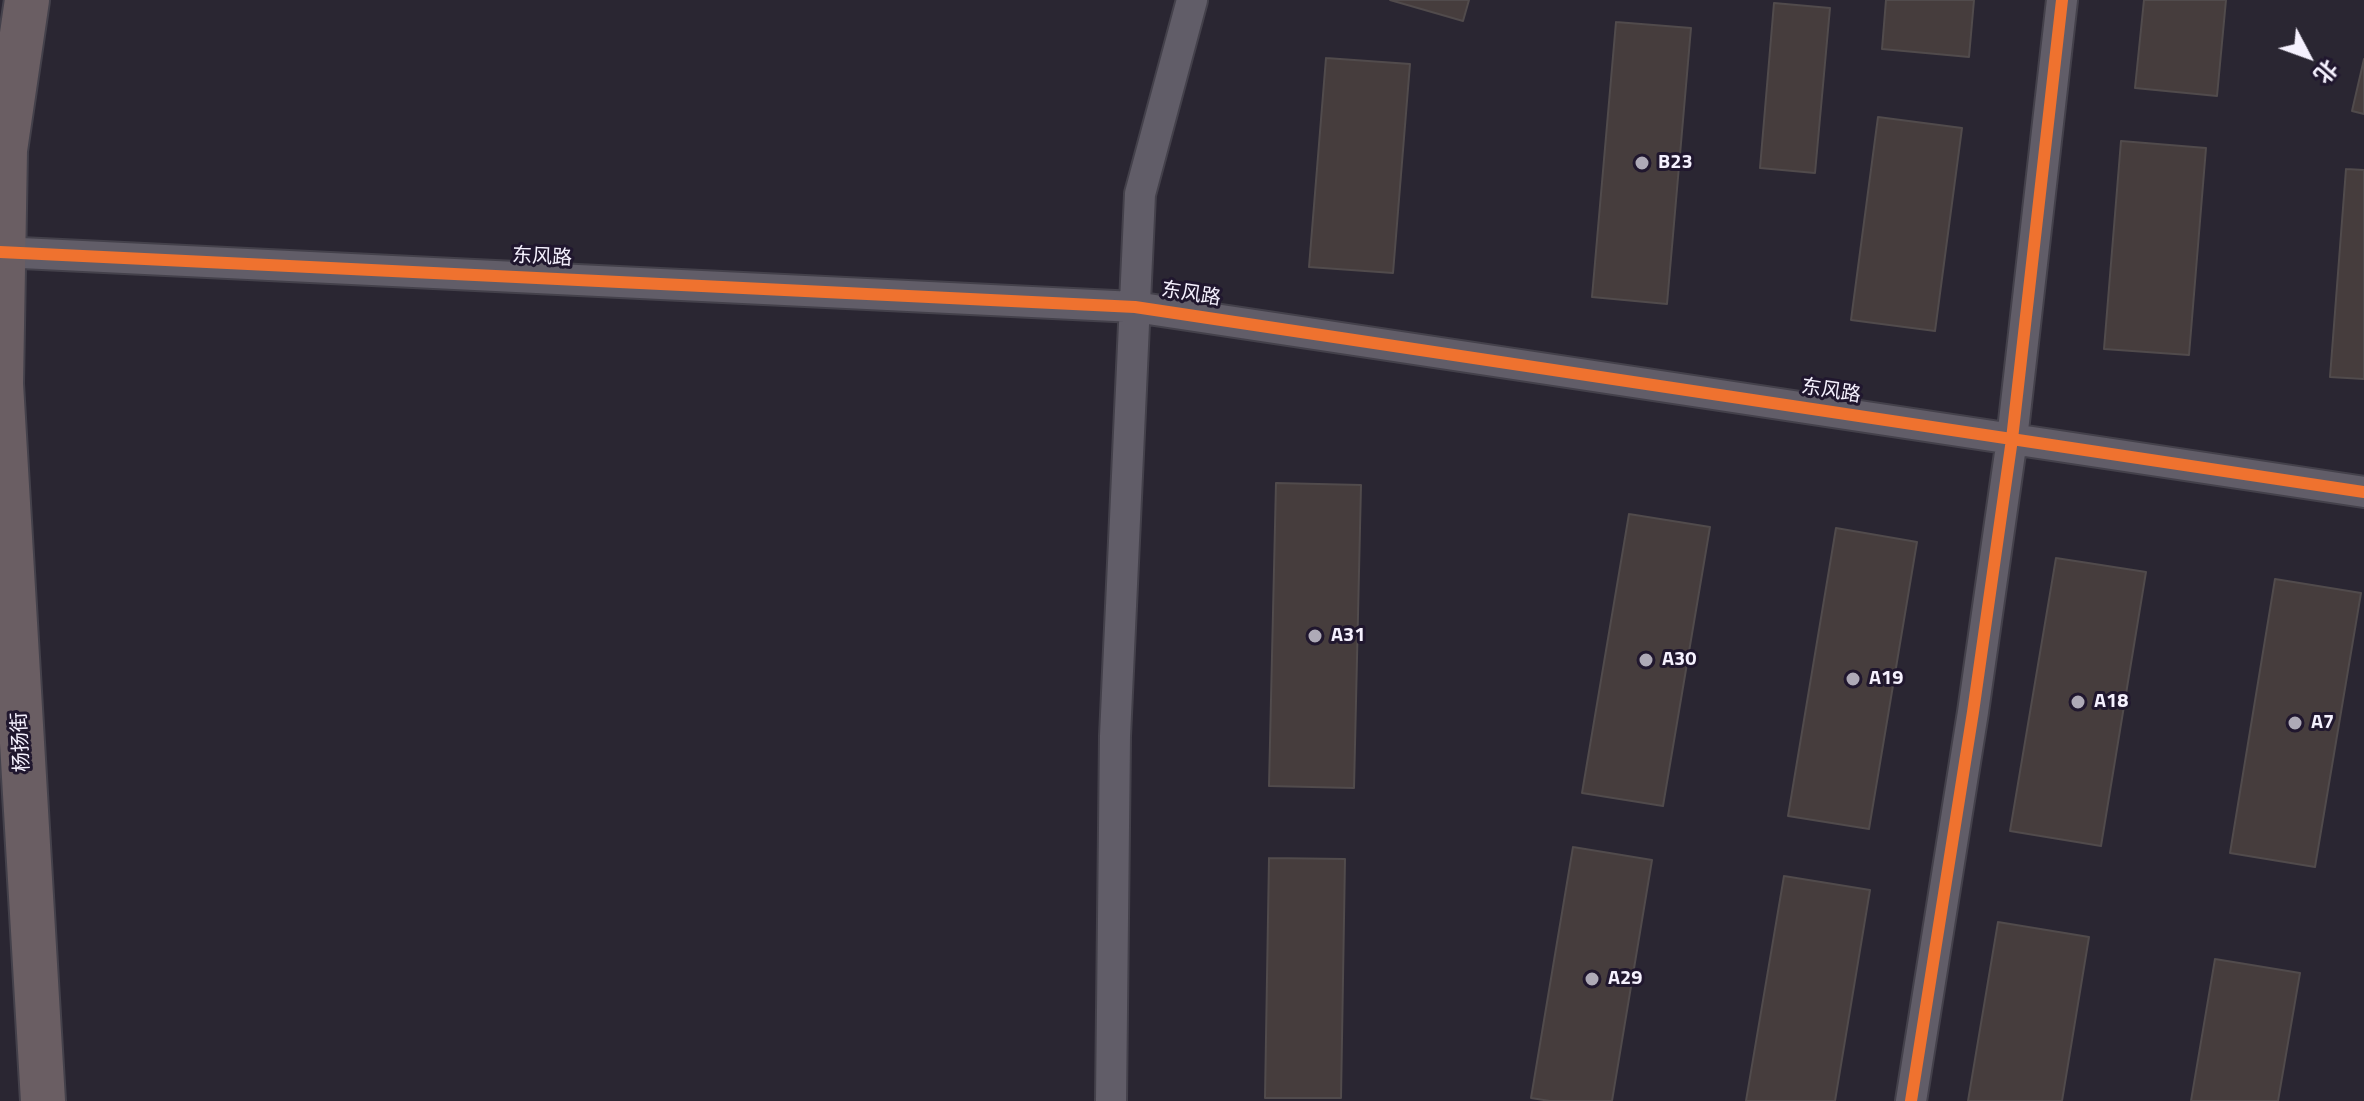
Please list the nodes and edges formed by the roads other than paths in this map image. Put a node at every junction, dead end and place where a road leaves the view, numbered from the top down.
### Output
1 (27, 0) edge
2 (1192, 0) edge
3 (2062, 0) edge
4 (2, 252) edge
5 (1135, 307) junction
6 (2012, 439) junction
7 (2364, 492) edge
8 (43, 1101) edge
9 (1111, 1101) edge
10 (1911, 1101) edge

1 - 4 highway, 杨扬街
2 - 5 street
3 - 6 street
4 - 5 street, 东风路
4 - 8 highway, 杨扬街
5 - 6 street, 东风路
5 - 9 street
6 - 7 street, 东风路
6 - 10 street

